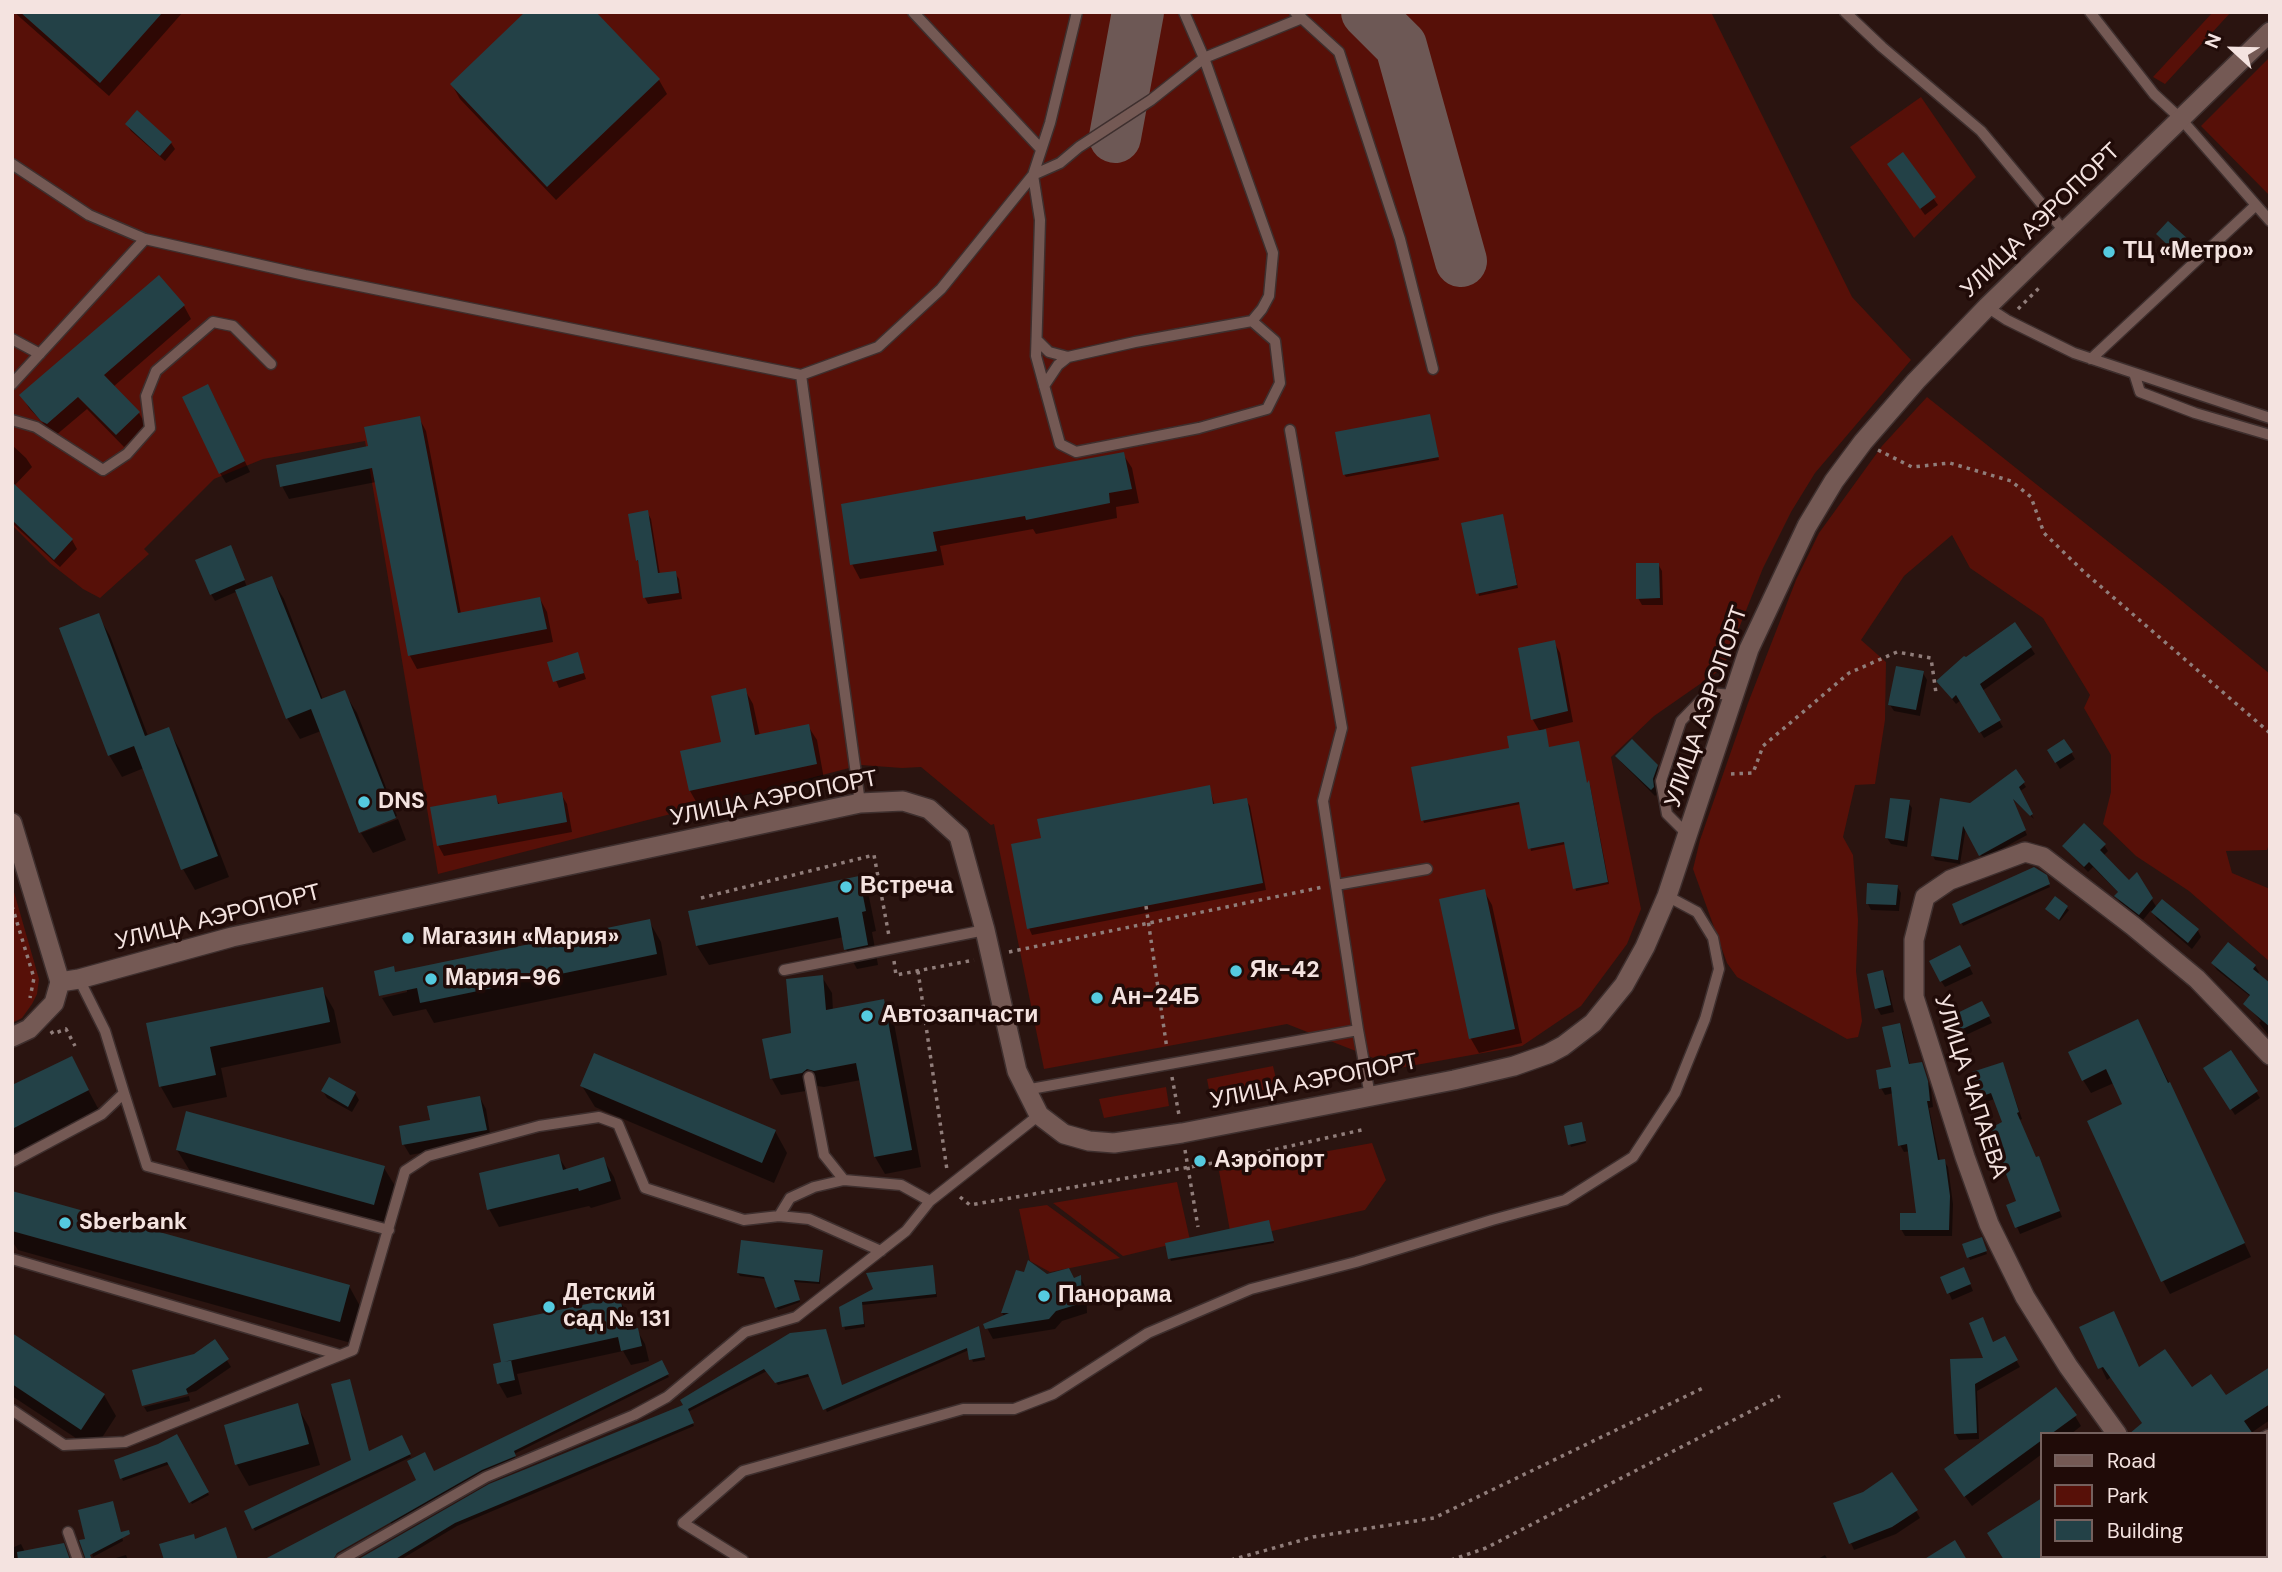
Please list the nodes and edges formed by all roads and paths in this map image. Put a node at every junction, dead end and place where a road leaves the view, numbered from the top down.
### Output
1 (913, 12) edge
2 (1077, 12) edge
3 (1184, 12) edge
4 (1845, 12) edge
5 (2090, 12) edge
6 (1298, 15) edge
7 (2270, 32) edge
8 (1204, 58) junction
9 (2181, 119) junction
10 (1041, 149) junction
11 (12, 163) edge
12 (1033, 174) junction
13 (2256, 205) junction
14 (2270, 220) edge
15 (2065, 232) junction
16 (145, 239) junction
17 (2040, 287) dead end
18 (1987, 307) junction
19 (2007, 320) junction
20 (1252, 321) junction
21 (12, 339) edge
22 (1037, 340) junction
23 (40, 354) junction
24 (1068, 357) junction
25 (2091, 359) junction
26 (271, 364) dead end
27 (1433, 369) dead end
28 (2134, 373) junction
29 (801, 375) junction
30 (12, 384) edge
31 (1044, 386) junction
32 (2270, 418) edge
33 (12, 420) edge
34 (1290, 430) dead end
35 (2270, 435) edge
36 (1863, 442) junction
37 (1936, 693) dead end
38 (1732, 695) junction
39 (2270, 733) edge
40 (1731, 774) dead end
41 (860, 803) junction
42 (12, 823) edge
43 (1688, 835) junction
44 (1427, 869) dead end
45 (1336, 885) junction
46 (1667, 896) junction
47 (701, 898) dead end
48 (12, 906) edge
49 (985, 930) junction
50 (891, 949) junction
51 (990, 957) junction
52 (785, 970) dead end
53 (918, 971) junction
54 (69, 980) junction
55 (29, 1002) dead end
56 (50, 1030) dead end
57 (1358, 1030) junction
58 (12, 1037) edge
59 (75, 1046) dead end
60 (2270, 1055) edge
61 (809, 1077) dead end
62 (1024, 1090) junction
63 (124, 1093) junction
64 (1370, 1096) junction
65 (1039, 1115) junction
66 (1366, 1129) dead end
67 (12, 1162) edge
68 (844, 1180) junction
69 (949, 1186) junction
70 (930, 1201) junction
71 (779, 1216) junction
72 (388, 1230) junction
73 (881, 1251) junction
74 (12, 1259) edge
75 (340, 1355) junction
76 (1705, 1387) dead end
77 (1780, 1396) dead end
78 (12, 1410) edge
79 (2116, 1432) edge
80 (68, 1532) dead end
81 (78, 1560) edge
82 (341, 1560) edge
83 (743, 1560) edge
84 (1231, 1560) edge
85 (1451, 1560) edge

1 - 10 lane
2 - 10 lane
3 - 8 lane
4 - 15 lane
5 - 9 lane
6 - 8 lane
6 - 27 lane
7 - 9 main road, УЛИЦА АЭРОПОРТ
8 - 12 lane
8 - 20 lane
9 - 13 lane
9 - 15 main road, УЛИЦА АЭРОПОРТ
10 - 12 lane
11 - 16 lane
12 - 22 lane
12 - 29 lane
13 - 14 lane
13 - 25 lane
15 - 18 main road, УЛИЦА АЭРОПОРТ
16 - 23 lane
16 - 29 lane
17 - 19 path
18 - 19 lane
18 - 36 main road, УЛИЦА АЭРОПОРТ
19 - 25 lane
20 - 24 lane
20 - 31 lane
21 - 23 lane
22 - 24 lane
22 - 31 lane
23 - 30 lane
24 - 31 lane
25 - 28 lane
26 - 33 lane
28 - 32 lane
28 - 35 lane
29 - 41 lane
34 - 45 lane
36 - 38 main road, УЛИЦА АЭРОПОРТ
36 - 39 path
37 - 40 path
38 - 43 main road, УЛИЦА АЭРОПОРТ
38 - 43 lane
41 - 49 main road, УЛИЦА АЭРОПОРТ
41 - 54 main road, УЛИЦА АЭРОПОРТ
42 - 54 main road
43 - 46 main road, УЛИЦА АЭРОПОРТ
44 - 45 lane
45 - 51 path
45 - 57 lane
46 - 64 main road, УЛИЦА АЭРОПОРТ
46 - 83 lane
47 - 50 path
48 - 55 path
49 - 50 lane
49 - 51 main road, УЛИЦА АЭРОПОРТ
50 - 52 lane
50 - 53 path
51 - 53 path
51 - 62 main road, УЛИЦА АЭРОПОРТ
53 - 69 path
54 - 58 main road
54 - 63 lane
56 - 59 path
57 - 62 lane
57 - 64 lane
60 - 79 main road, УЛИЦА ЧАПАЕВА
61 - 68 lane
62 - 65 main road, УЛИЦА АЭРОПОРТ
63 - 67 lane
63 - 72 lane
64 - 65 main road, УЛИЦА АЭРОПОРТ
65 - 69 lane
66 - 69 path
68 - 70 lane
68 - 71 lane
69 - 70 lane
70 - 73 lane
71 - 72 lane
71 - 73 lane
72 - 75 lane
73 - 82 lane
74 - 75 lane
75 - 78 lane
76 - 84 path
77 - 85 path
80 - 81 lane

